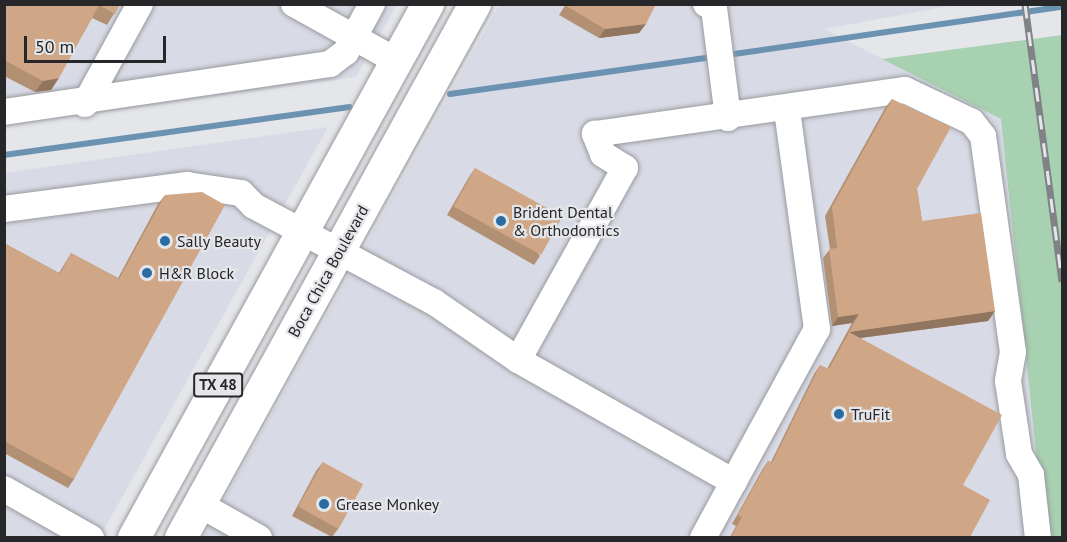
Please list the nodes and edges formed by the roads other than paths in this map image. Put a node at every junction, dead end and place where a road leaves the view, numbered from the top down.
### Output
1 (141, 4) edge
2 (294, 4) edge
3 (372, 4) edge
4 (428, 4) edge
5 (476, 4) edge
6 (706, 4) edge
7 (354, 37) junction
8 (397, 61) junction
9 (85, 104) junction
10 (11, 107) edge
11 (787, 110) junction
12 (728, 118) junction
13 (4, 209) edge
14 (303, 232) junction
15 (339, 251) junction
16 (518, 360) junction
17 (734, 482) junction
18 (4, 489) edge
19 (199, 504) junction
20 (91, 537) edge
21 (134, 537) edge
22 (181, 537) edge
23 (259, 537) edge
24 (703, 537) edge
25 (1038, 537) edge

1 - 9 lane
2 - 7 lane
3 - 7 lane
4 - 8 main road, TX 48
5 - 15 main road, Boca Chica Boulevard / TX 48
6 - 12 lane
7 - 8 lane
7 - 9 lane
8 - 14 main road, TX 48
9 - 10 lane
11 - 12 lane
11 - 17 lane
11 - 25 lane
12 - 16 lane
13 - 14 lane
14 - 15 lane
14 - 21 main road, TX 48
15 - 16 lane
15 - 19 main road, Boca Chica Boulevard / TX 48
16 - 17 lane
17 - 24 lane
18 - 20 lane
19 - 22 main road, Boca Chica Boulevard / TX 48
19 - 23 lane

